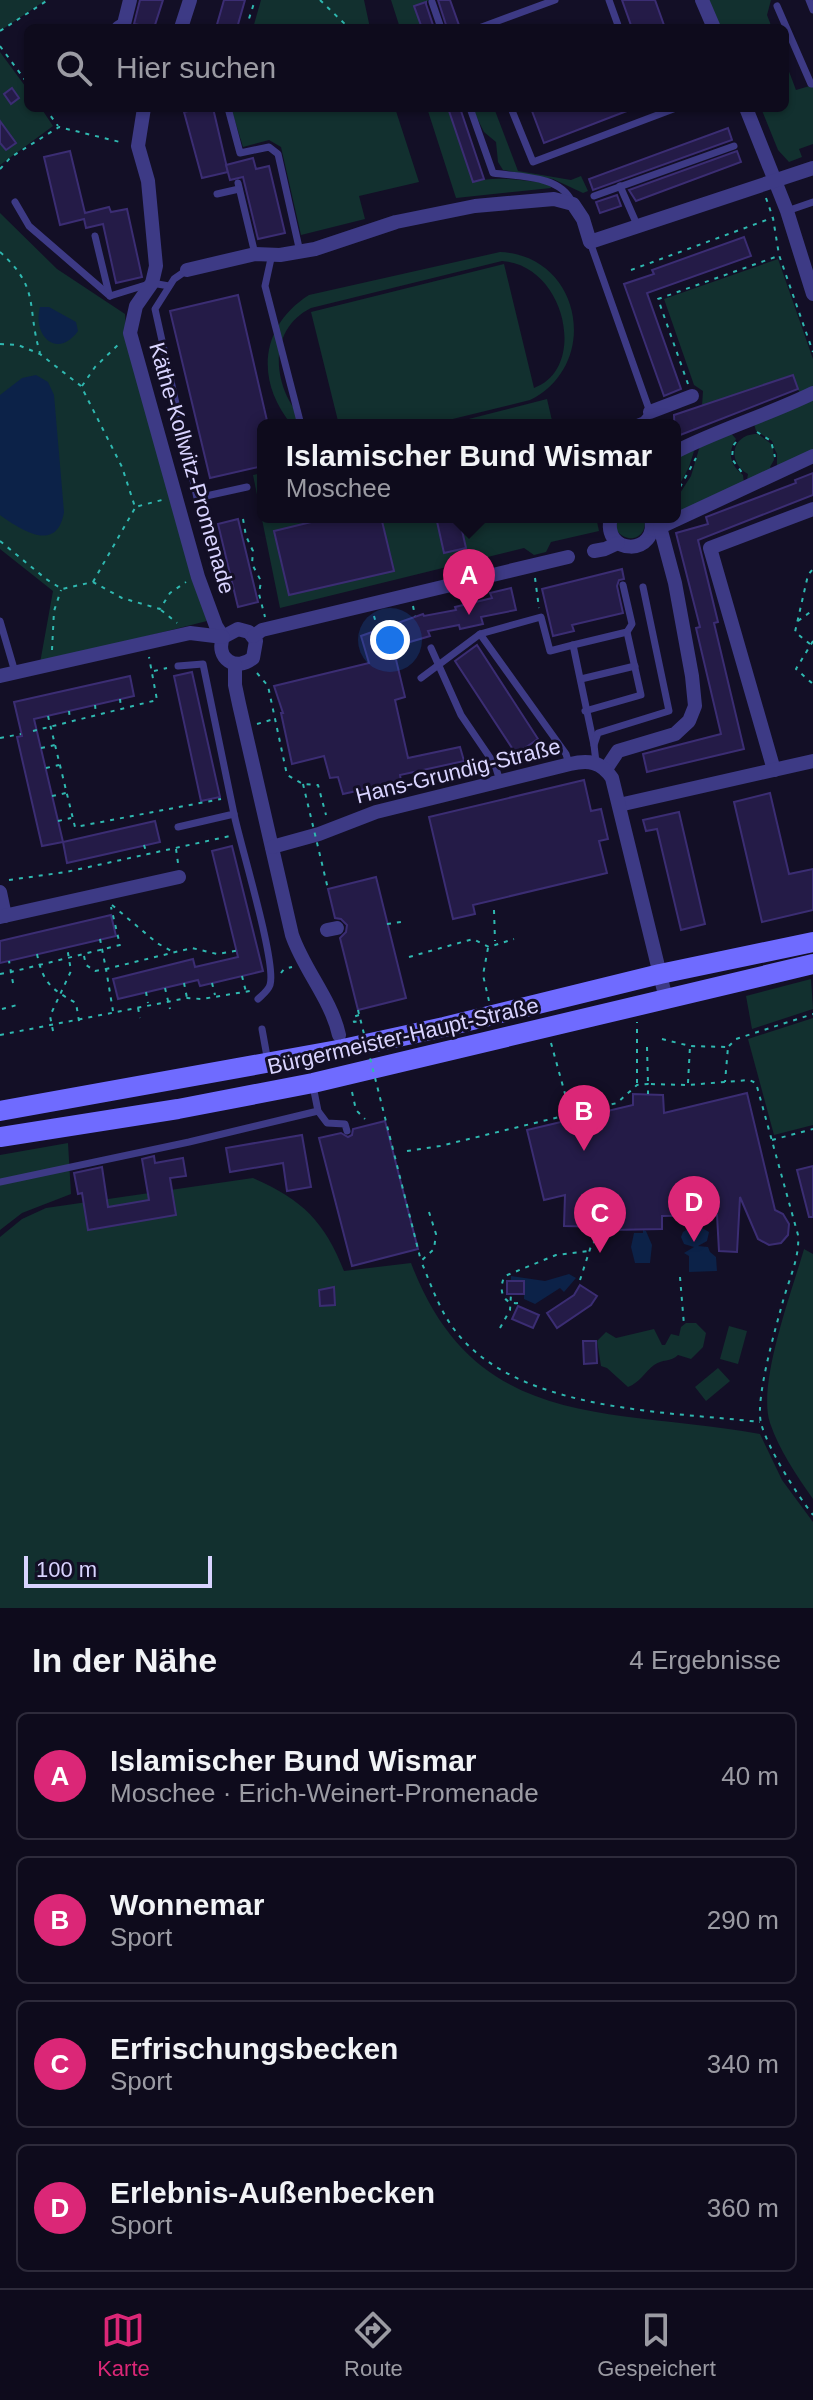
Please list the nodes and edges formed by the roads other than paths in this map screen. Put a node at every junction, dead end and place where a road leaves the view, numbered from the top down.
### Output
1 (130, 0) edge
2 (190, 0) edge
3 (555, 0) edge
4 (609, 0) edge
5 (702, 0) edge
6 (809, 0) edge
7 (432, 2) dead end
8 (777, 6) dead end
9 (813, 10) edge
10 (124, 24) edge
11 (182, 24) edge
12 (440, 24) edge
13 (490, 24) edge
14 (618, 24) edge
15 (712, 24) edge
16 (785, 24) edge
17 (789, 34) edge
18 (813, 84) edge
19 (143, 112) edge
20 (229, 112) edge
21 (471, 112) edge
22 (513, 112) edge
23 (665, 112) edge
24 (747, 112) edge
25 (734, 146) dead end
26 (813, 168) edge
27 (769, 184) junction
28 (620, 186) junction
29 (217, 194) dead end
30 (594, 196) dead end
31 (15, 202) dead end
32 (813, 202) edge
33 (573, 204) junction
34 (780, 215) junction
35 (638, 227) junction
36 (95, 236) dead end
37 (590, 242) junction
38 (300, 252) junction
39 (255, 254) junction
40 (272, 254) junction
41 (187, 270) joint
42 (152, 283) junction
43 (169, 286) junction
44 (813, 294) edge
45 (110, 296) junction
46 (813, 393) edge
47 (692, 396) road end
48 (650, 412) junction
49 (299, 419) edge
50 (644, 419) edge
51 (681, 449) edge
52 (813, 456) edge
53 (247, 487) dead end
54 (813, 509) edge
55 (681, 513) edge
56 (611, 523) edge
57 (654, 525) edge
58 (618, 543) junction
59 (594, 551) dead end
60 (568, 557) dead end
61 (623, 585) dead end
62 (643, 587) dead end
63 (0, 621) edge
64 (627, 632) junction
65 (258, 633) junction
66 (480, 634) junction
67 (223, 637) junction
68 (573, 645) junction
69 (431, 648) dead end
70 (438, 664) junction
71 (178, 666) road end
72 (635, 666) junction
73 (245, 667) junction
74 (15, 672) junction
75 (0, 676) edge
76 (421, 678) dead end
77 (581, 679) junction
78 (585, 711) junction
79 (594, 745) junction
80 (813, 761) edge
81 (570, 764) junction
82 (601, 766) junction
83 (774, 770) junction
84 (500, 781) junction
85 (619, 805) junction
86 (234, 814) junction
87 (178, 827) dead end
88 (272, 847) junction
89 (179, 877) road end
90 (0, 892) edge
91 (2, 916) edge
92 (813, 942) edge
93 (813, 964) edge
94 (660, 974) junction
95 (258, 999) road end
96 (666, 999) junction
97 (262, 1029) dead end
98 (339, 1035) dead end
99 (269, 1064) junction
100 (313, 1083) junction
101 (0, 1111) edge
102 (318, 1111) junction
103 (347, 1131) dead end
104 (0, 1137) edge
105 (0, 1182) edge

1 - 10 street
2 - 11 street
3 - 13 lane
4 - 14 lane
5 - 15 street
6 - 9 lane
7 - 12 lane
8 - 16 lane
17 - 18 lane
19 - 42 street, Käthe-Kollwitz-Promenade
20 - 38 lane
21 - 33 lane
22 - 23 lane
24 - 27 street
25 - 28 lane
26 - 27 street
27 - 34 street
27 - 35 street
28 - 30 lane
28 - 35 lane
29 - 39 lane
31 - 45 lane
32 - 34 lane
33 - 37 street
33 - 38 street
34 - 44 street
35 - 37 street
36 - 45 lane
37 - 48 lane
38 - 40 street
39 - 40 street
39 - 41 street
40 - 49 lane
41 - 43 lane
42 - 43 lane
42 - 45 lane
42 - 67 street, Käthe-Kollwitz-Promenade
43 - 53 lane, Käthe-Kollwitz-Promenade
46 - 51 street
47 - 48 street
48 - 50 lane
52 - 55 street
54 - 83 street
56 - 58 street
57 - 58 street
57 - 82 street
58 - 59 street
60 - 65 street
61 - 64 lane
62 - 79 lane
63 - 74 lane
64 - 68 lane
64 - 72 lane
65 - 67 street
65 - 73 street, Käthe-Kollwitz-Promenade
66 - 68 lane
66 - 70 lane
66 - 81 lane
67 - 73 street, Käthe-Kollwitz-Promenade
67 - 74 street
68 - 77 lane
69 - 70 lane
70 - 76 lane
70 - 84 lane
71 - 86 lane
72 - 77 lane
72 - 78 lane
73 - 88 street, Käthe-Kollwitz-Promenade
74 - 75 street
77 - 78 lane
78 - 79 lane
79 - 82 lane
80 - 83 street
81 - 82 street, Hans-Grundig-Straße
81 - 84 street, Hans-Grundig-Straße
82 - 85 street
83 - 85 street
84 - 88 street, Hans-Grundig-Straße
85 - 94 street
86 - 87 lane
86 - 95 lane
88 - 98 street, Käthe-Kollwitz-Promenade
89 - 91 street
90 - 91 street
92 - 94 street, Bürgermeister-Haupt-Straße
93 - 96 street, Bürgermeister-Haupt-Straße
94 - 96 street
94 - 99 street, Bürgermeister-Haupt-Straße
96 - 100 street, Bürgermeister-Haupt-Straße
97 - 99 lane
99 - 101 street, Bürgermeister-Haupt-Straße
100 - 102 lane
100 - 104 street, Bürgermeister-Haupt-Straße
102 - 103 lane
102 - 105 lane

